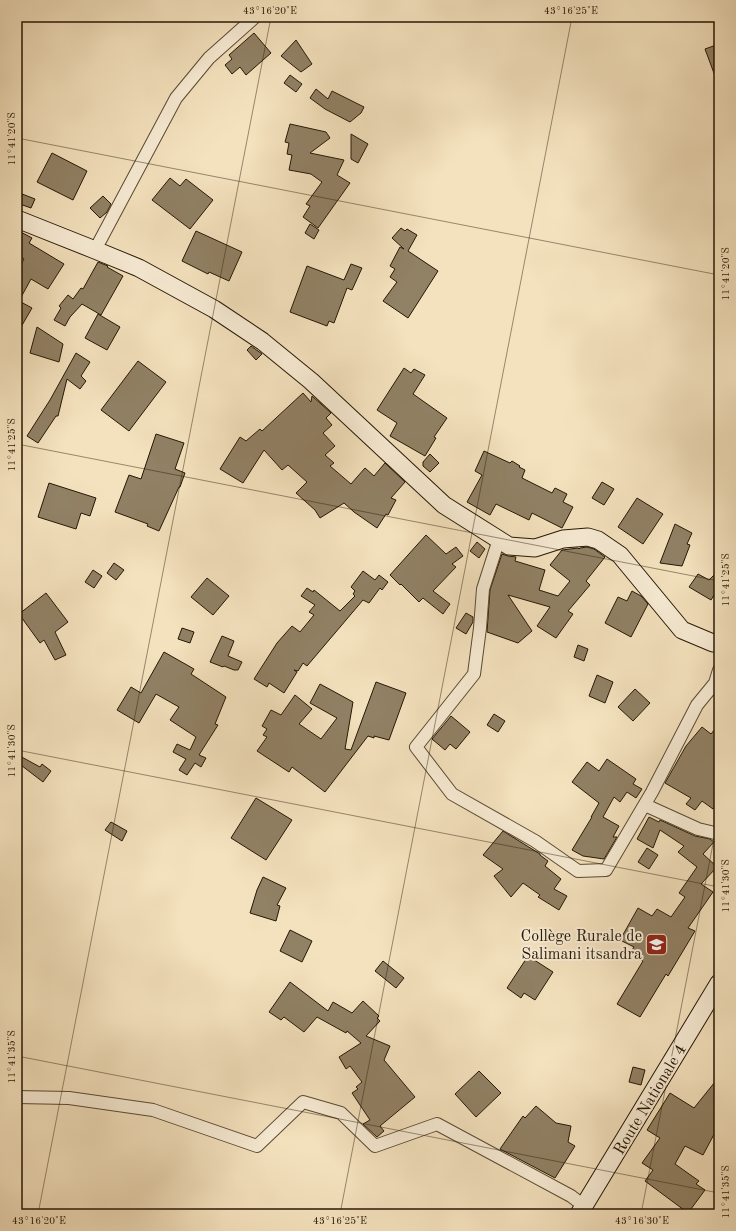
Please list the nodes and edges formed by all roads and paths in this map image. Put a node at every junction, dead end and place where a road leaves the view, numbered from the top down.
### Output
1 (256, 17) edge
2 (17, 219) edge
3 (95, 250) junction
4 (499, 540) junction
5 (719, 644) edge
6 (719, 670) edge
7 (645, 805) junction
8 (719, 834) edge
9 (719, 983) edge
10 (17, 1097) edge
11 (582, 1210) edge

1 - 3 street
2 - 3 main road
3 - 4 main road
4 - 5 main road
4 - 7 street
6 - 7 street
7 - 8 street
9 - 11 main road, Route Nationale 4
10 - 11 street

